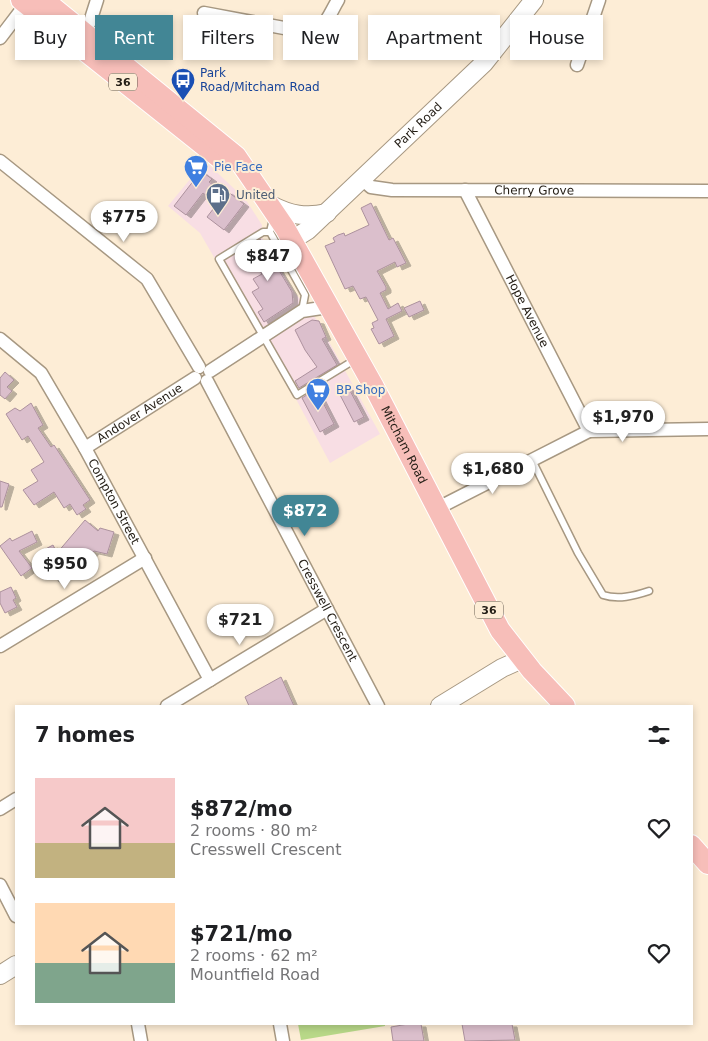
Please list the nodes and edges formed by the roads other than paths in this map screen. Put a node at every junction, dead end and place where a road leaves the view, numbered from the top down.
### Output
1 (96, 0) edge
2 (338, 0) edge
3 (534, 0) edge
4 (599, 0) edge
5 (30, 1) edge
6 (204, 13) dead end
7 (49, 15) edge
8 (85, 28) edge
9 (2, 34) edge
10 (85, 43) edge
11 (577, 65) dead end
12 (0, 162) edge
13 (363, 180) junction
14 (465, 190) junction
15 (708, 192) edge
16 (273, 208) junction
17 (327, 212) junction
18 (270, 232) junction
19 (292, 240) junction
20 (311, 291) junction
21 (328, 307) junction
22 (302, 311) junction
23 (263, 337) junction
24 (0, 339) edge
25 (358, 358) junction
26 (203, 374) junction
27 (708, 428) edge
28 (589, 431) junction
29 (85, 448) junction
30 (532, 460) junction
31 (436, 509) junction
32 (145, 558) junction
33 (649, 591) dead end
34 (328, 609) junction
35 (0, 646) edge
36 (522, 658) junction
37 (210, 680) junction
38 (169, 705) edge
39 (377, 705) edge
40 (442, 705) edge
41 (564, 705) edge
42 (15, 800) edge
43 (0, 809) edge
44 (693, 847) edge
45 (707, 863) edge
46 (0, 885) edge
47 (15, 914) edge
48 (15, 966) edge
49 (0, 975) edge
50 (138, 1025) edge
51 (280, 1025) edge
52 (141, 1041) edge
53 (283, 1041) edge

1 - 8 street
2 - 6 street
3 - 13 street, Park Road
4 - 11 street
5 - 7 main road, Mitcham Road / 36
5 - 9 street
10 - 16 main road, Mitcham Road / 36
12 - 26 street, Cresswell Crescent
13 - 14 street, Cherry Grove
13 - 17 street, Park Road
14 - 15 street, Cherry Grove
14 - 28 street, Hope Avenue
16 - 17 street
16 - 18 lane
16 - 19 main road, Mitcham Road / 36
17 - 19 street, Park Road
18 - 20 lane
18 - 23 lane
19 - 20 main road, Mitcham Road / 36
20 - 21 main road, Mitcham Road / 36
20 - 22 lane
21 - 22 street, Andover Avenue
21 - 25 main road, Mitcham Road / 36
22 - 23 street, Andover Avenue
23 - 25 lane
23 - 26 street, Andover Avenue
24 - 29 street, Compton Street
25 - 31 main road, Mitcham Road / 36
26 - 29 street, Andover Avenue
26 - 34 street, Cresswell Crescent
27 - 28 street
28 - 30 street
29 - 32 street, Compton Street
30 - 31 street
30 - 33 lane
31 - 36 main road, Mitcham Road / 36
32 - 35 street
32 - 37 street, Compton Street
34 - 37 street
34 - 39 street, Cresswell Crescent
36 - 40 street
36 - 41 main road, Mitcham Road / 36
37 - 38 street
42 - 43 street
44 - 45 main road
46 - 47 street
48 - 49 street
50 - 52 street
51 - 53 street

